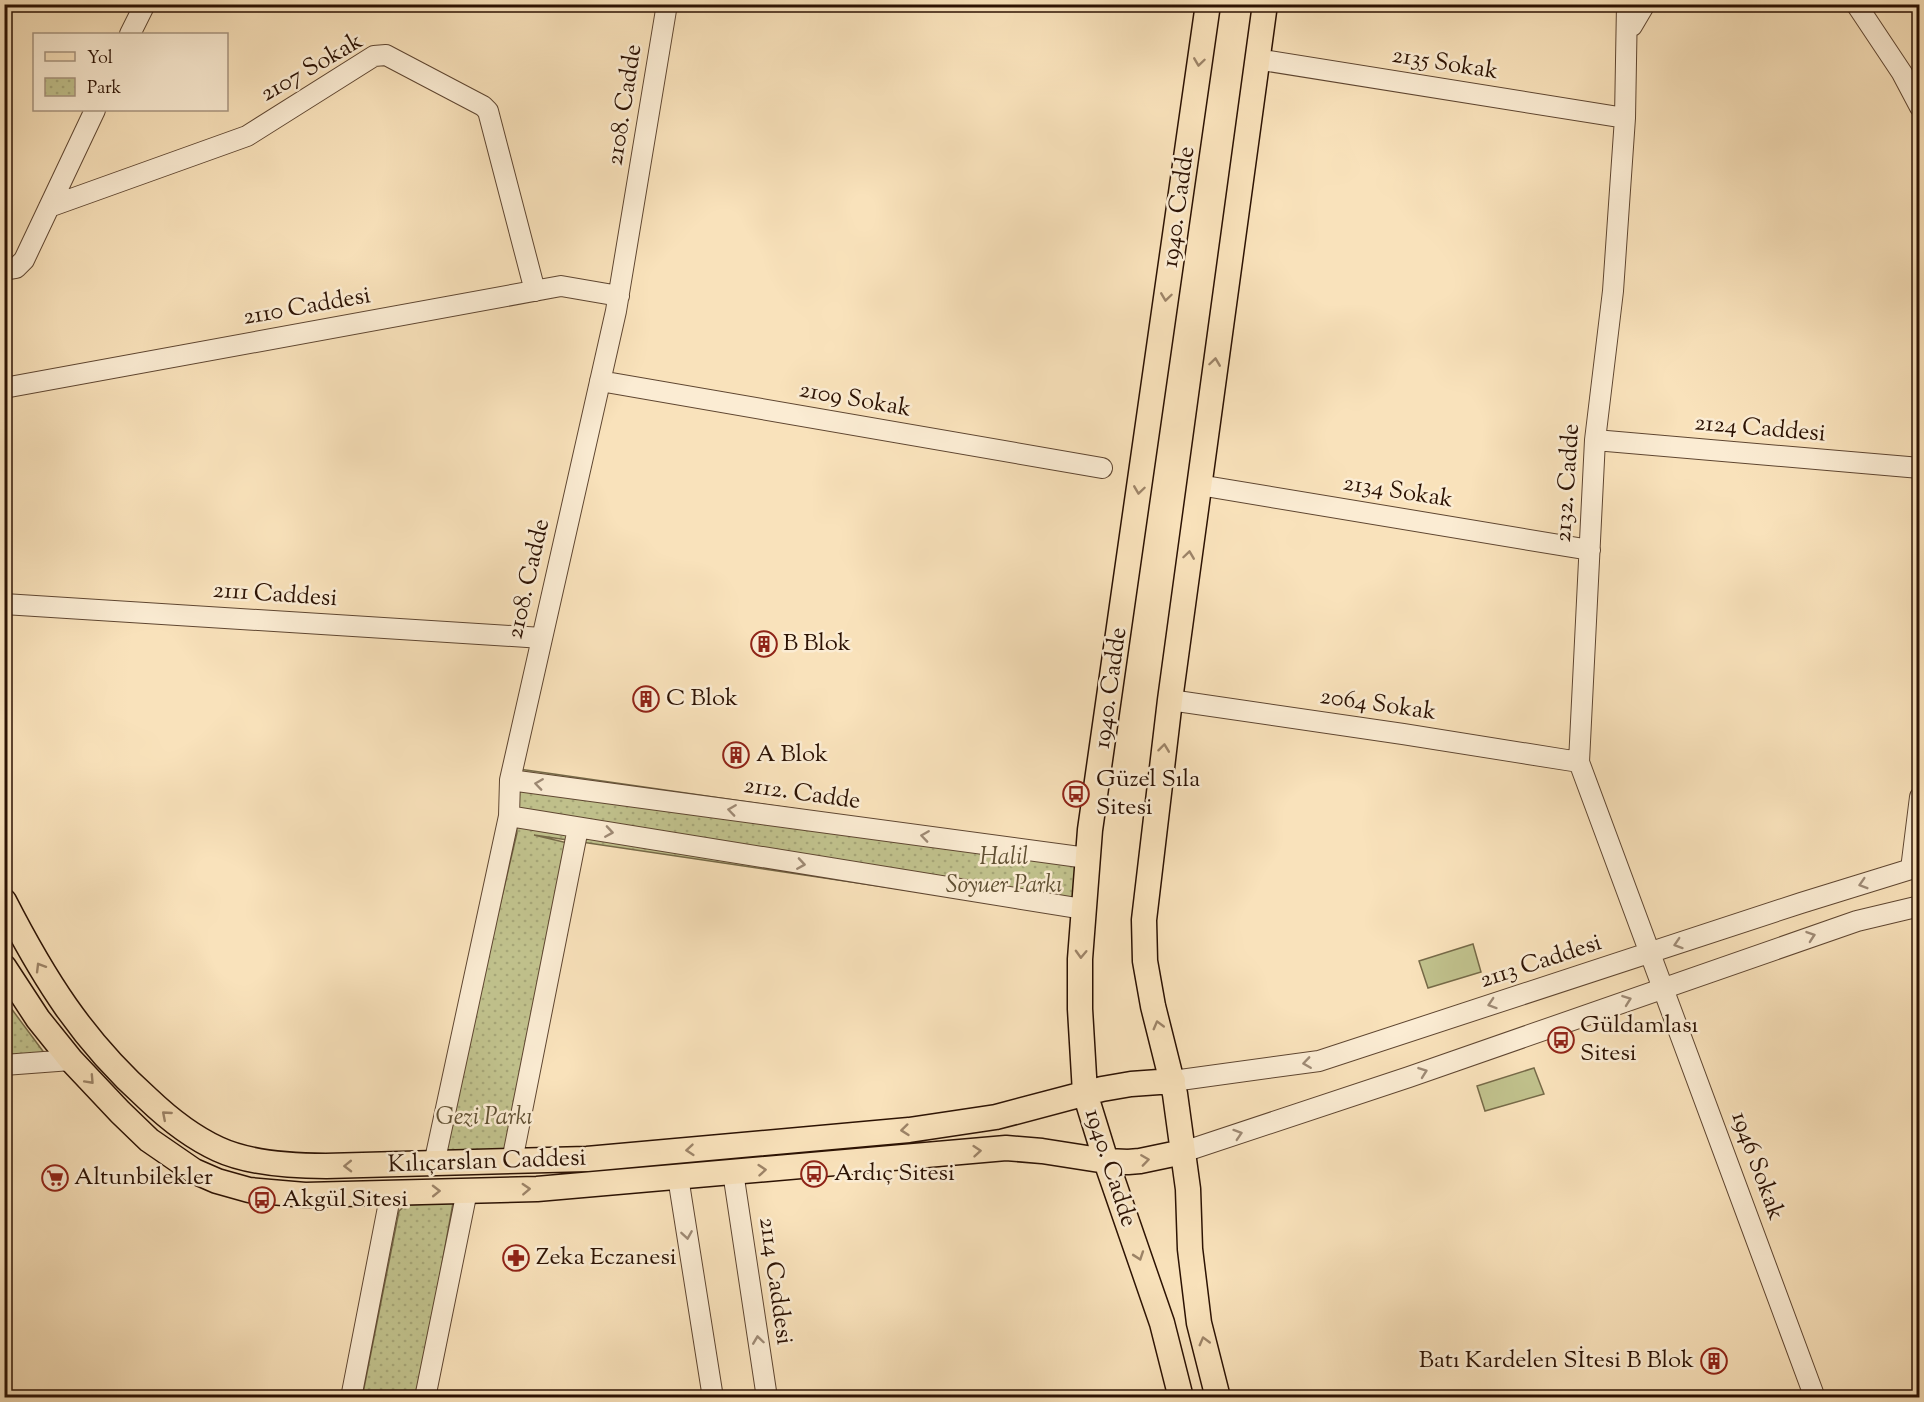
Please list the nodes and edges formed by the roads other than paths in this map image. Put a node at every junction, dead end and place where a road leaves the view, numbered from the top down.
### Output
1 (145, 4) edge
2 (667, 4) edge
3 (1208, 4) edge
4 (1265, 4) edge
5 (1627, 4) edge
6 (1645, 4) edge
7 (1856, 4) edge
8 (1627, 27) junction
9 (130, 33) edge
10 (1256, 60) junction
11 (1917, 95) edge
12 (95, 111) edge
13 (1625, 118) junction
14 (49, 207) junction
15 (4, 270) edge
16 (535, 291) junction
17 (619, 296) junction
18 (600, 381) junction
19 (4, 388) edge
20 (1595, 440) junction
21 (1102, 468) dead end
22 (1920, 468) edge
23 (1199, 485) junction
24 (1590, 550) junction
25 (4, 604) edge
26 (542, 638) junction
27 (1170, 700) junction
28 (1579, 762) junction
29 (510, 780) junction
30 (1920, 797) edge
31 (509, 816) junction
32 (578, 828) junction
33 (1087, 858) junction
34 (1915, 868) edge
35 (4, 901) edge
36 (1920, 906) edge
37 (1083, 909) junction
38 (1651, 952) junction
39 (4, 967) edge
40 (1664, 987) junction
41 (71, 1059) junction
42 (4, 1065) edge
43 (1173, 1081) junction
44 (1085, 1093) junction
45 (1183, 1152) junction
46 (512, 1161) junction
47 (1106, 1161) junction
48 (434, 1164) junction
49 (733, 1172) junction
50 (678, 1177) junction
51 (467, 1191) junction
52 (391, 1192) junction
53 (351, 1398) edge
54 (425, 1398) edge
55 (713, 1398) edge
56 (767, 1398) edge
57 (1180, 1398) edge
58 (1218, 1398) edge
59 (1815, 1398) edge

1 - 9 street
2 - 17 street, 2108. Cadde
3 -> 33 main road, 1940. Cadde
4 - 10 main road
5 - 8 street, 2132. Cadde
6 - 8 street
7 - 11 street
8 - 13 street, 2132. Cadde
10 - 13 street, 2135 Sokak
23 -> 10 main road
12 - 14 street
13 - 20 street, 2132. Cadde
14 - 15 street
14 - 16 street, 2107 Sokak
16 - 17 street, 2110 Caddesi
16 - 19 street, 2110 Caddesi
17 - 18 street, 2108. Cadde
18 - 21 street, 2109 Sokak
18 - 26 street, 2108. Cadde
20 - 22 street, 2124 Caddesi
20 - 24 street, 2132. Cadde
23 - 24 street, 2134 Sokak
27 -> 23 main road
24 - 28 street, 2132. Cadde
25 - 26 street, 2111 Caddesi
26 - 29 street, 2108. Cadde
27 - 28 street, 2064 Sokak
43 -> 27 main road
28 - 38 street, 2132. Cadde
29 - 31 street, 2108. Cadde
33 -> 29 street, 2112. Cadde
30 - 34 street
31 - 32 street
31 - 48 street, 2108. Cadde
32 -> 37 street
32 - 46 street
33 - 37 main road, 1940. Cadde
34 -> 38 street, 2113 Caddesi
48 -> 35 main road, Kılıçarslan Caddesi
40 -> 36 street
37 -> 44 main road, 1940. Cadde
38 - 40 street, 1946 Sokak
38 -> 43 street, 2113 Caddesi
39 - 41 main road, Kılıçarslan Caddesi
45 -> 40 street
40 - 59 street, 1946 Sokak
41 - 42 street
41 -> 52 main road, Kılıçarslan Caddesi
43 - 44 main road, Kılıçarslan Caddesi
43 - 45 main road
44 -> 46 main road, Kılıçarslan Caddesi
44 - 47 main road, 1940. Cadde
47 -> 45 main road, Kılıçarslan Caddesi
58 -> 45 main road
46 - 48 main road, Kılıçarslan Caddesi
49 -> 47 main road, Kılıçarslan Caddesi
47 -> 57 main road, 1940. Cadde
49 - 50 main road, Kılıçarslan Caddesi
56 -> 49 street, 2114 Caddesi
51 -> 50 main road, Kılıçarslan Caddesi
50 -> 55 street
52 -> 51 main road, Kılıçarslan Caddesi
51 - 54 street
52 - 53 street

